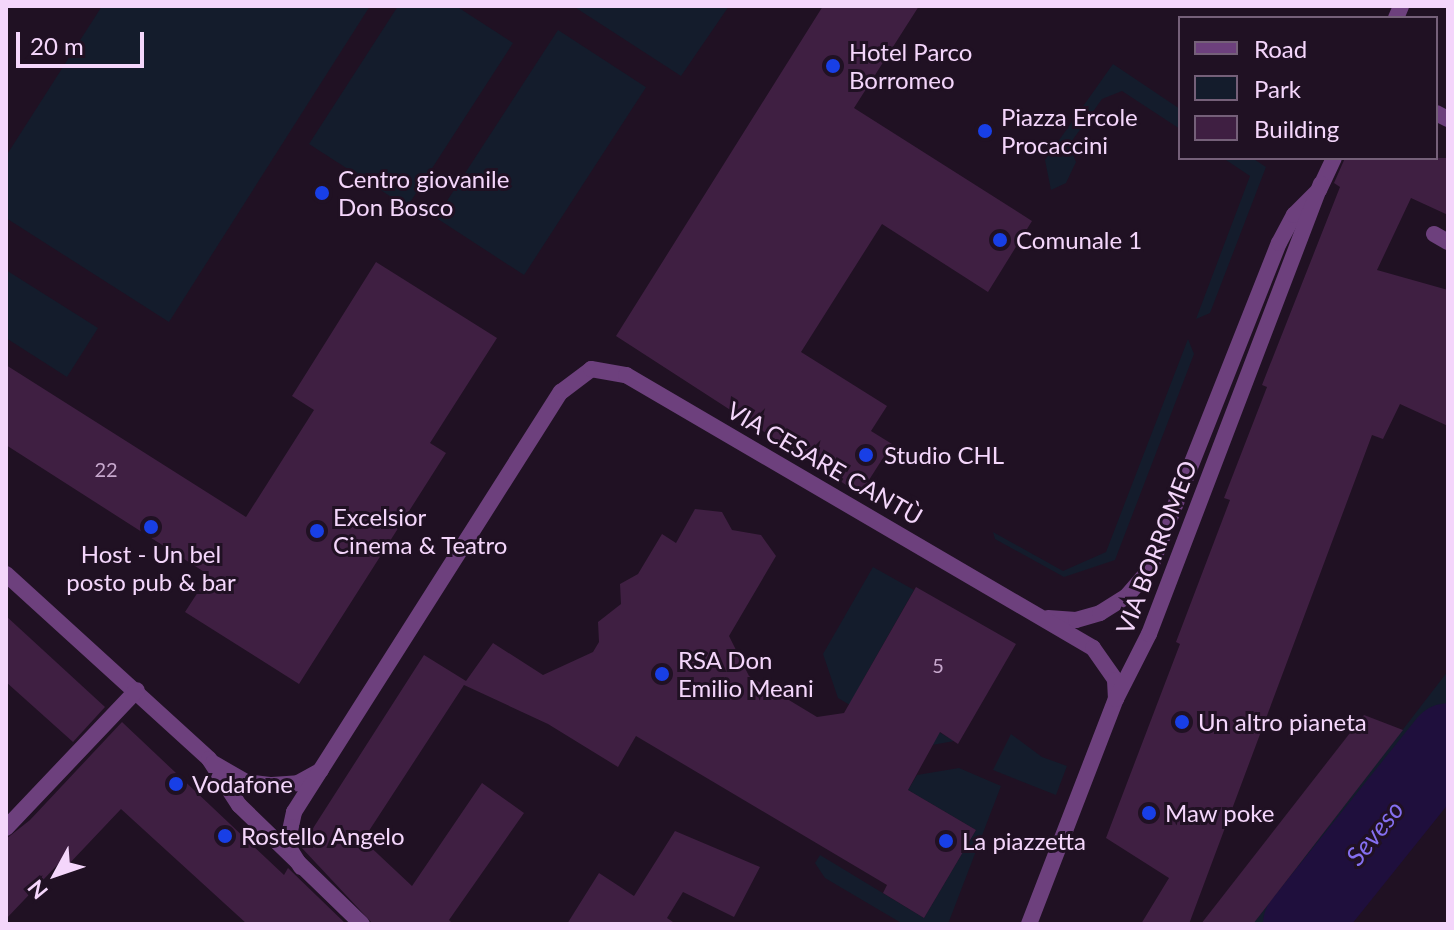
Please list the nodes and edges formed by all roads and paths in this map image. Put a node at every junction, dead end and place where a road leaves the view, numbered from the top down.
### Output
1 (1333, 160) edge
2 (1321, 184) junction
3 (6, 574) edge
4 (1030, 611) junction
5 (1100, 613) joint
6 (137, 690) junction
7 (1116, 699) junction
8 (209, 759) junction
9 (326, 764) junction
10 (6, 828) edge
11 (301, 867) junction
12 (362, 924) edge
13 (1029, 924) edge

1 - 2 street, VIA BORROMEO
2 - 5 street, VIA BORROMEO
2 - 7 street, VIA BORROMEO
3 - 6 street
4 - 5 street, VIA CESARE CANTÙ
4 - 7 street, VIA CESARE CANTÙ
4 - 9 street, VIA CESARE CANTÙ
6 - 8 street
6 - 10 street
7 - 13 street, VIA BORROMEO
8 - 9 street
8 - 11 street
9 - 11 street
11 - 12 street

